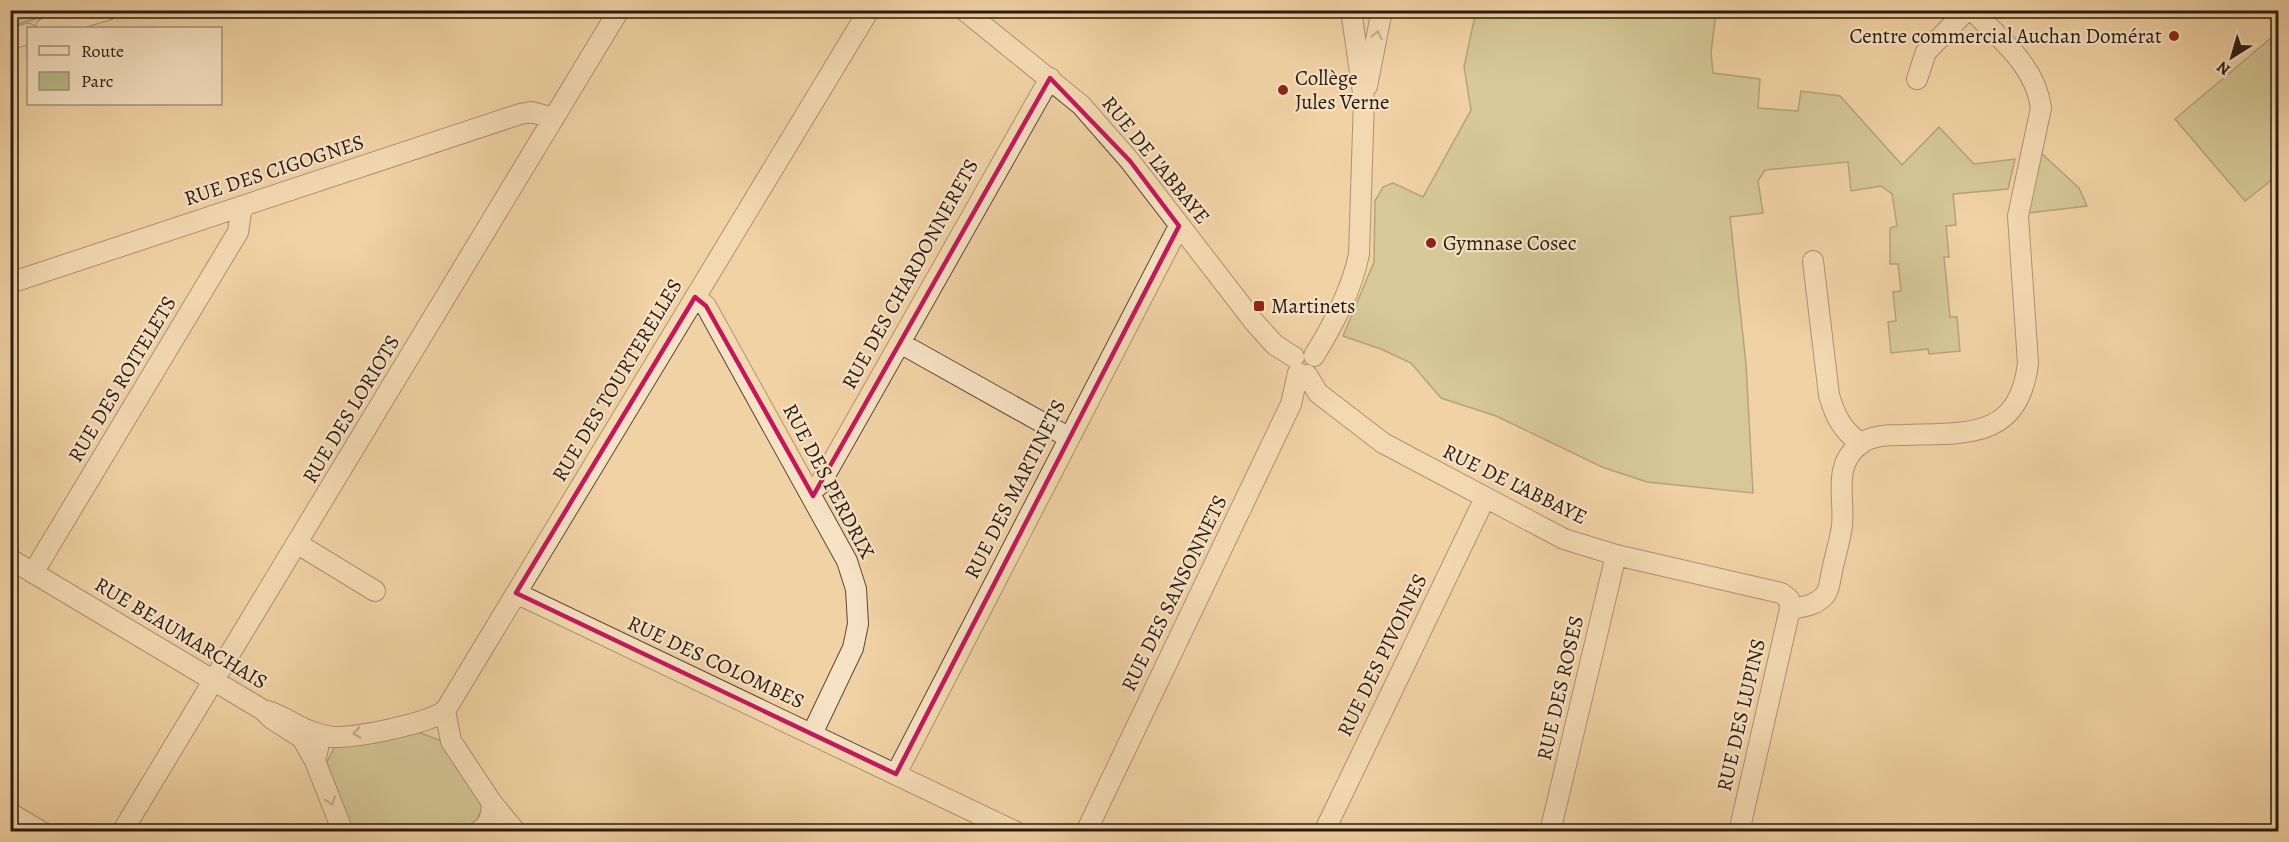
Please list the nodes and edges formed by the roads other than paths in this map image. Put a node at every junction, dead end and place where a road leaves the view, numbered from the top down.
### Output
1 (106, 10) edge
2 (619, 10) edge
3 (869, 10) edge
4 (964, 10) edge
5 (1351, 10) edge
6 (1382, 10) edge
7 (1970, 10) edge
8 (49, 27) edge
9 (27, 34) edge
10 (10, 39) edge
11 (1050, 78) junction
12 (1917, 79) dead end
13 (1364, 100) junction
14 (554, 118) junction
15 (242, 206) junction
16 (1179, 226) junction
17 (1813, 261) dead end
18 (10, 283) edge
19 (695, 297) junction
20 (900, 343) junction
21 (1303, 365) junction
22 (1068, 437) junction
23 (1861, 444) junction
24 (811, 492) junction
25 (1485, 498) junction
26 (297, 544) junction
27 (1616, 555) junction
28 (10, 559) edge
29 (33, 573) junction
30 (375, 591) dead end
31 (516, 593) junction
32 (1790, 609) junction
33 (215, 681) junction
34 (263, 710) junction
35 (445, 711) junction
36 (414, 725) junction
37 (812, 734) junction
38 (332, 737) junction
39 (451, 741) junction
40 (315, 761) junction
41 (896, 774) junction
42 (492, 803) junction
43 (10, 813) edge
44 (42, 831) edge
45 (122, 831) edge
46 (343, 831) edge
47 (478, 831) edge
48 (492, 831) edge
49 (515, 831) edge
50 (1016, 831) edge
51 (1086, 831) edge
52 (1324, 831) edge
53 (1550, 831) edge
54 (1739, 831) edge

1 - 8 street
2 - 14 street, RUE DES LORIOTS
3 - 19 street, RUE DES TOURTERELLES
4 - 11 street, RUE DE L'ABBAYE
5 - 13 street
13 -> 6 street
7 - 12 street
7 - 23 street
9 - 10 street
11 - 16 street, RUE DE L'ABBAYE
11 - 20 street, RUE DES CHARDONNERETS
13 - 21 street, RUE DES SANSONNETS
14 - 15 street, RUE DES CIGOGNES
14 - 26 street, RUE DES LORIOTS
15 - 18 street, RUE DES CIGOGNES
15 - 29 street, RUE DES ROITELETS
16 - 21 street, RUE DE L'ABBAYE
16 - 22 street, RUE DES MARTINETS
17 - 23 street
19 - 24 street, RUE DES PERDRIX
19 - 31 street, RUE DES TOURTERELLES
20 - 22 street
20 - 24 street, RUE DES CHARDONNERETS
21 - 25 street, RUE DE L'ABBAYE
21 - 51 street, RUE DES SANSONNETS
22 - 41 street, RUE DES MARTINETS
23 - 32 street
24 - 37 street, RUE DES PERDRIX
25 - 27 street, RUE DE L'ABBAYE
25 - 52 street, RUE DES PIVOINES
26 - 30 street
26 - 33 street, RUE DES LORIOTS
27 - 32 street, RUE DE L'ABBAYE
27 - 53 street, RUE DES ROSES
28 - 29 street, RUE BEAUMARCHAIS
29 - 33 street, RUE BEAUMARCHAIS
31 - 35 street, RUE DES TOURTERELLES
31 - 37 street, RUE DES COLOMBES
32 - 54 street, RUE DES LUPINS
33 - 34 street, RUE BEAUMARCHAIS
33 - 45 street, RUE DES LORIOTS
34 - 38 street
34 - 40 street, RUE BEAUMARCHAIS
35 - 36 street
35 - 39 street
36 -> 38 street
36 - 39 street
37 - 41 street, RUE DES COLOMBES
38 - 40 street
39 - 42 street
40 -> 46 street, RUE BEAUMARCHAIS
41 - 50 street, RUE DES COLOMBES
42 - 47 street
42 - 49 street
43 - 44 street
48 - 49 street

